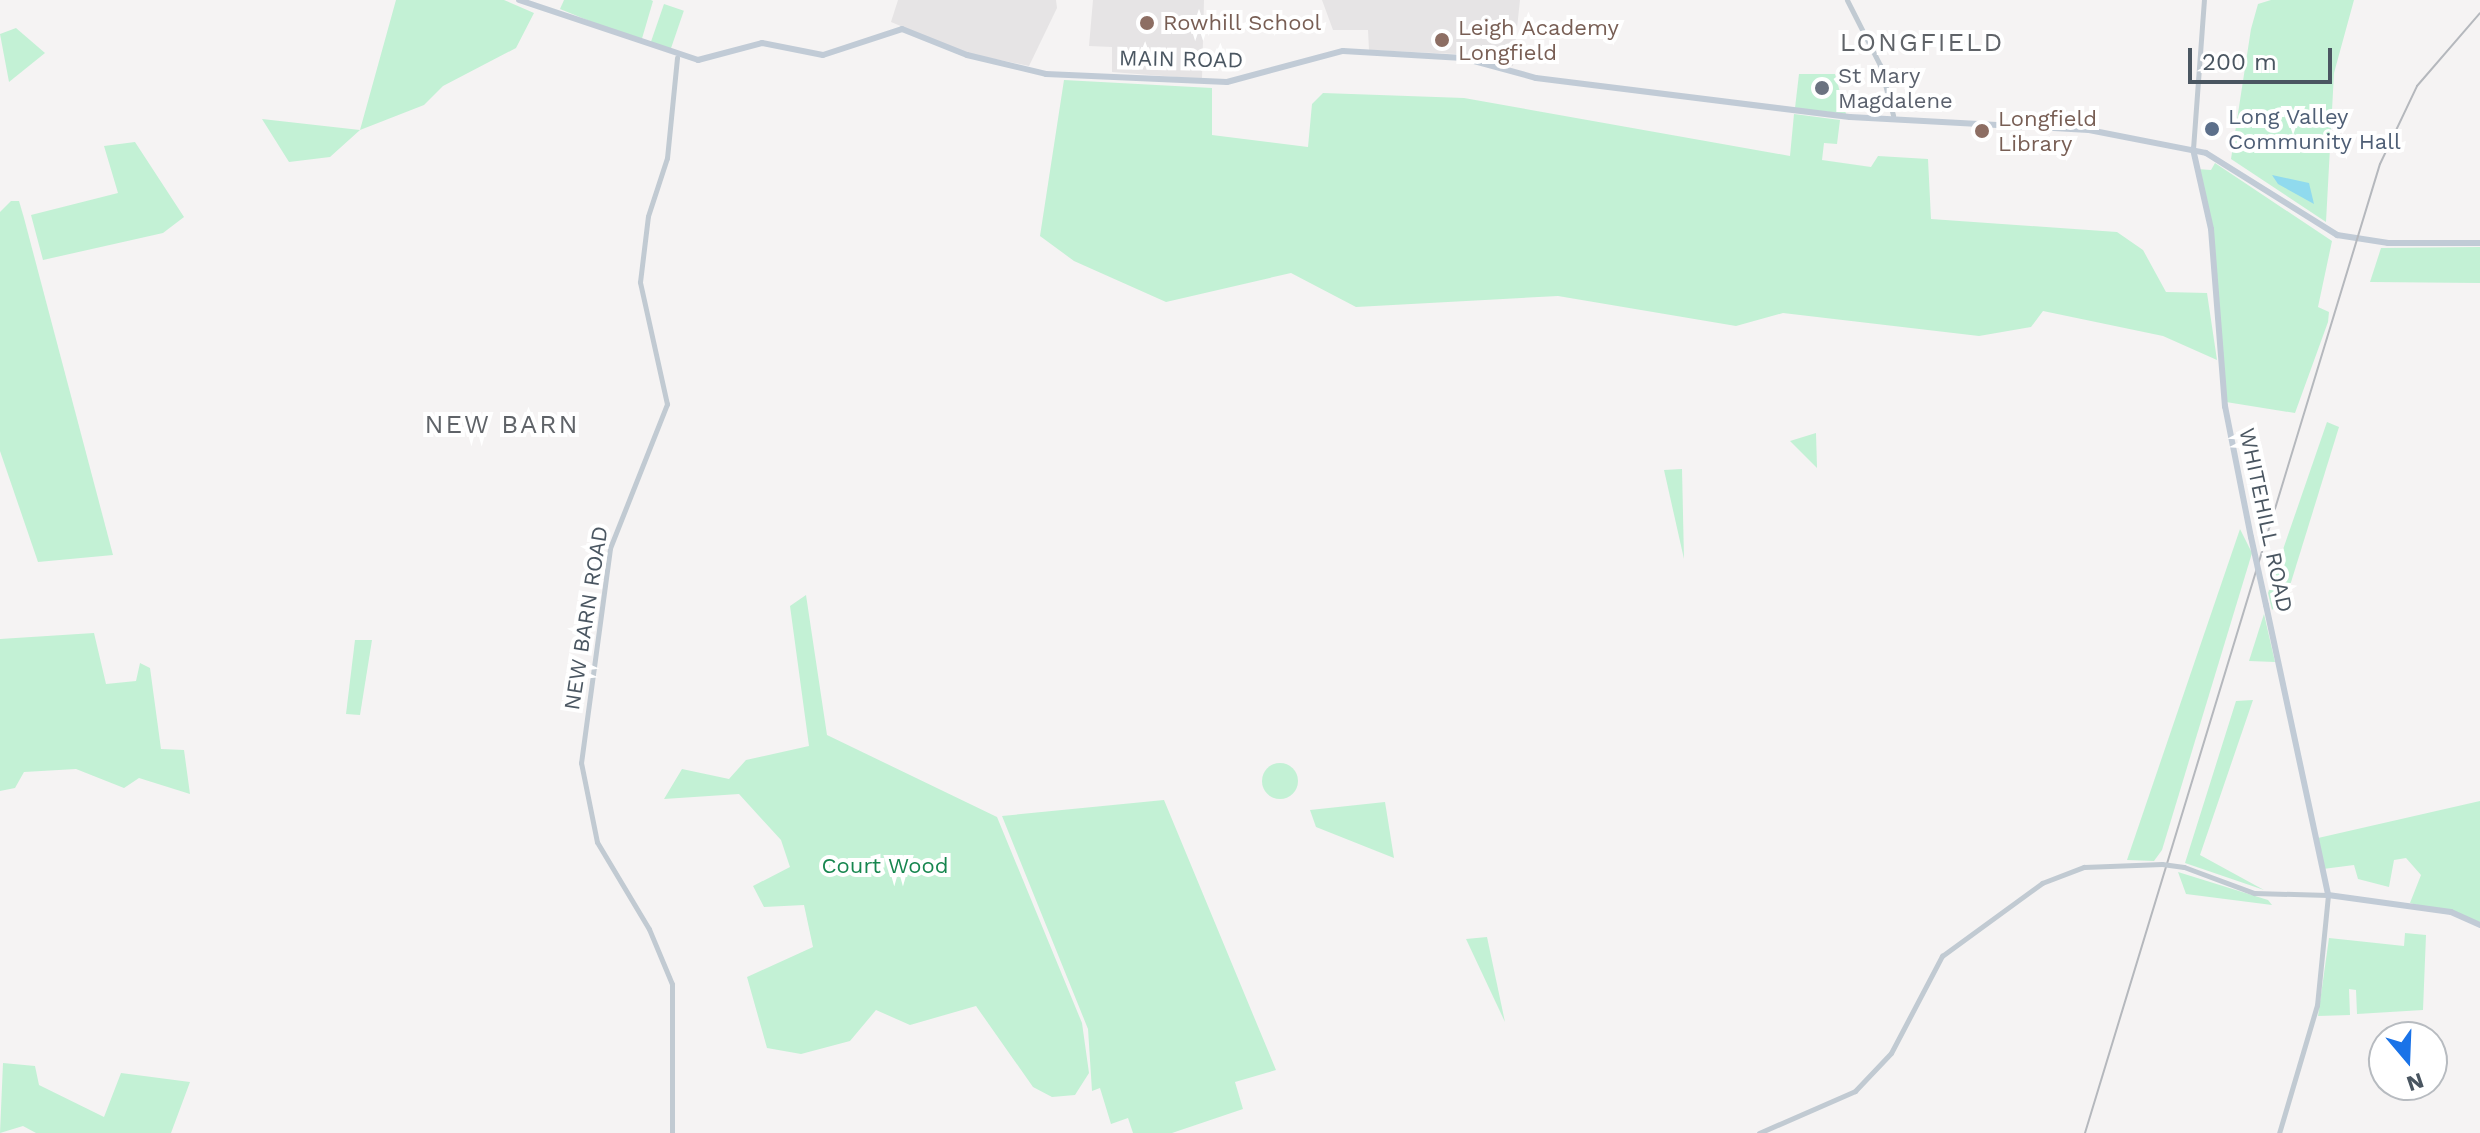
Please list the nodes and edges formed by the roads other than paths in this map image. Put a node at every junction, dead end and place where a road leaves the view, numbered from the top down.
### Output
1 (519, 0) edge
2 (1847, 0) edge
3 (2204, 0) edge
4 (677, 57) junction
5 (1893, 115) junction
6 (2193, 149) junction
7 (2480, 243) edge
8 (2328, 895) junction
9 (2480, 925) edge
10 (672, 1133) edge
11 (1759, 1133) edge
12 (2279, 1133) edge

1 - 4 main road, MAIN ROAD
2 - 5 street
3 - 6 street
4 - 5 main road, MAIN ROAD
4 - 10 street, NEW BARN ROAD
5 - 6 main road, MAIN ROAD
6 - 7 main road
6 - 8 main road, WHITEHILL ROAD, bridge
8 - 9 main road
8 - 11 street, bridge
8 - 12 street

